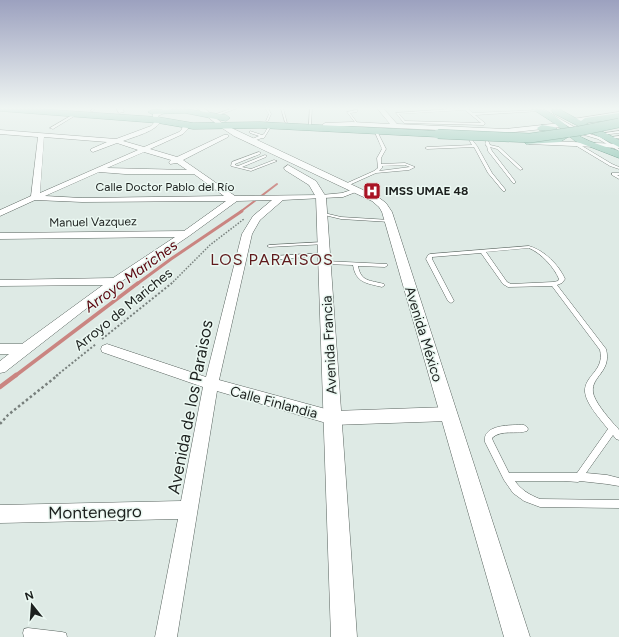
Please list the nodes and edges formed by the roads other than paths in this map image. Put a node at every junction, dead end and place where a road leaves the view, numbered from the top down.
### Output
1 (41, 138) edge
2 (69, 138) edge
3 (124, 138) edge
4 (170, 138) edge
5 (223, 138) edge
6 (229, 138) edge
7 (254, 138) edge
8 (378, 138) edge
9 (470, 138) edge
10 (474, 138) edge
11 (562, 138) edge
12 (576, 138) edge
13 (599, 138) edge
14 (603, 138) edge
15 (605, 138) edge
16 (90, 139) junction
17 (116, 141) junction
18 (487, 142) junction
19 (530, 142) junction
20 (615, 143) edge
21 (576, 144) junction
22 (593, 145) junction
23 (475, 146) junction
24 (427, 148) dead end
25 (143, 149) junction
26 (262, 155) junction
27 (96, 160) junction
28 (178, 160) junction
29 (275, 161) junction
30 (380, 165) junction
31 (238, 167) junction
32 (619, 168) edge
33 (521, 169) dead end
34 (152, 172) junction
35 (197, 172) junction
36 (375, 172) junction
37 (619, 174) edge
38 (619, 178) edge
39 (514, 182) dead end
40 (352, 187) junction
41 (504, 190) dead end
42 (35, 198) junction
43 (275, 198) junction
44 (234, 199) junction
45 (322, 205) junction
46 (0, 213) edge
47 (390, 221) junction
48 (186, 234) junction
49 (0, 236) edge
50 (269, 246) dead end
51 (483, 252) junction
52 (324, 253) junction
53 (274, 258) dead end
54 (355, 264) junction
55 (385, 265) dead end
56 (115, 281) junction
57 (0, 283) edge
58 (553, 284) junction
59 (382, 285) dead end
60 (451, 301) dead end
61 (0, 349) edge
62 (26, 349) junction
63 (107, 349) dead end
64 (0, 368) edge
65 (211, 384) junction
66 (448, 414) junction
67 (333, 418) junction
68 (524, 428) dead end
69 (613, 428) junction
70 (619, 436) edge
71 (507, 477) junction
72 (578, 478) junction
73 (619, 482) edge
74 (619, 504) edge
75 (189, 510) junction
76 (0, 514) edge
77 (28, 634) dead end
78 (62, 637) edge
79 (166, 637) edge
80 (344, 637) edge
81 (517, 637) edge

1 - 42 street
2 - 16 street
3 - 17 street
4 - 25 street
5 - 28 street
6 - 26 street
7 - 40 street, Avenida México
8 - 30 lane
9 - 23 lane
10 - 18 street
11 - 19 main road
12 - 22 main road
13 - 20 lane
14 - 20 lane
15 - 20 main road
16 - 17 street
16 - 27 street
17 - 25 street
17 - 27 street
18 - 19 street
18 - 33 lane
18 - 39 lane
19 - 21 street
20 - 22 main road
21 - 22 street
21 - 32 lane
23 - 24 lane
23 - 41 lane
25 - 27 street
25 - 28 street
26 - 29 street
26 - 31 lane
26 - 31 lane
27 - 34 street
27 - 42 street
28 - 34 street
28 - 35 street
29 - 31 lane
29 - 45 street
30 - 36 lane
30 - 36 lane
34 - 35 street
35 - 44 street
36 - 40 lane
37 - 38 lane
40 - 45 street, Calle Doctor Pablo del Río
40 - 47 street, Avenida México
42 - 44 street, Calle Doctor Pablo del Río
42 - 46 street
43 - 44 street, Calle Doctor Pablo del Río
43 - 45 street, Calle Doctor Pablo del Río
43 - 65 street, Avenida de los Paraisos
44 - 48 street
45 - 47 lane
45 - 52 street, Avenida Francia
47 - 66 street, Avenida México
48 - 49 street, Manuel Vazquez
48 - 56 street
50 - 52 lane
51 - 58 lane
51 - 58 lane
51 - 60 lane
52 - 53 lane
52 - 54 lane
52 - 67 street, Avenida Francia
54 - 55 lane
54 - 59 lane
56 - 57 street
56 - 62 street
58 - 69 lane
61 - 62 street
62 - 64 street
63 - 65 street, Calle Finlandia
65 - 67 street, Calle Finlandia
65 - 75 street, Avenida de los Paraisos
66 - 67 street, Calle Finlandia
66 - 81 street, Avenida México
67 - 80 street, Avenida Francia
68 - 71 lane
69 - 70 lane
69 - 72 lane
71 - 72 lane
71 - 74 lane
72 - 73 lane
75 - 76 street, Montenegro
75 - 79 street, Avenida de los Paraisos
77 - 78 lane

